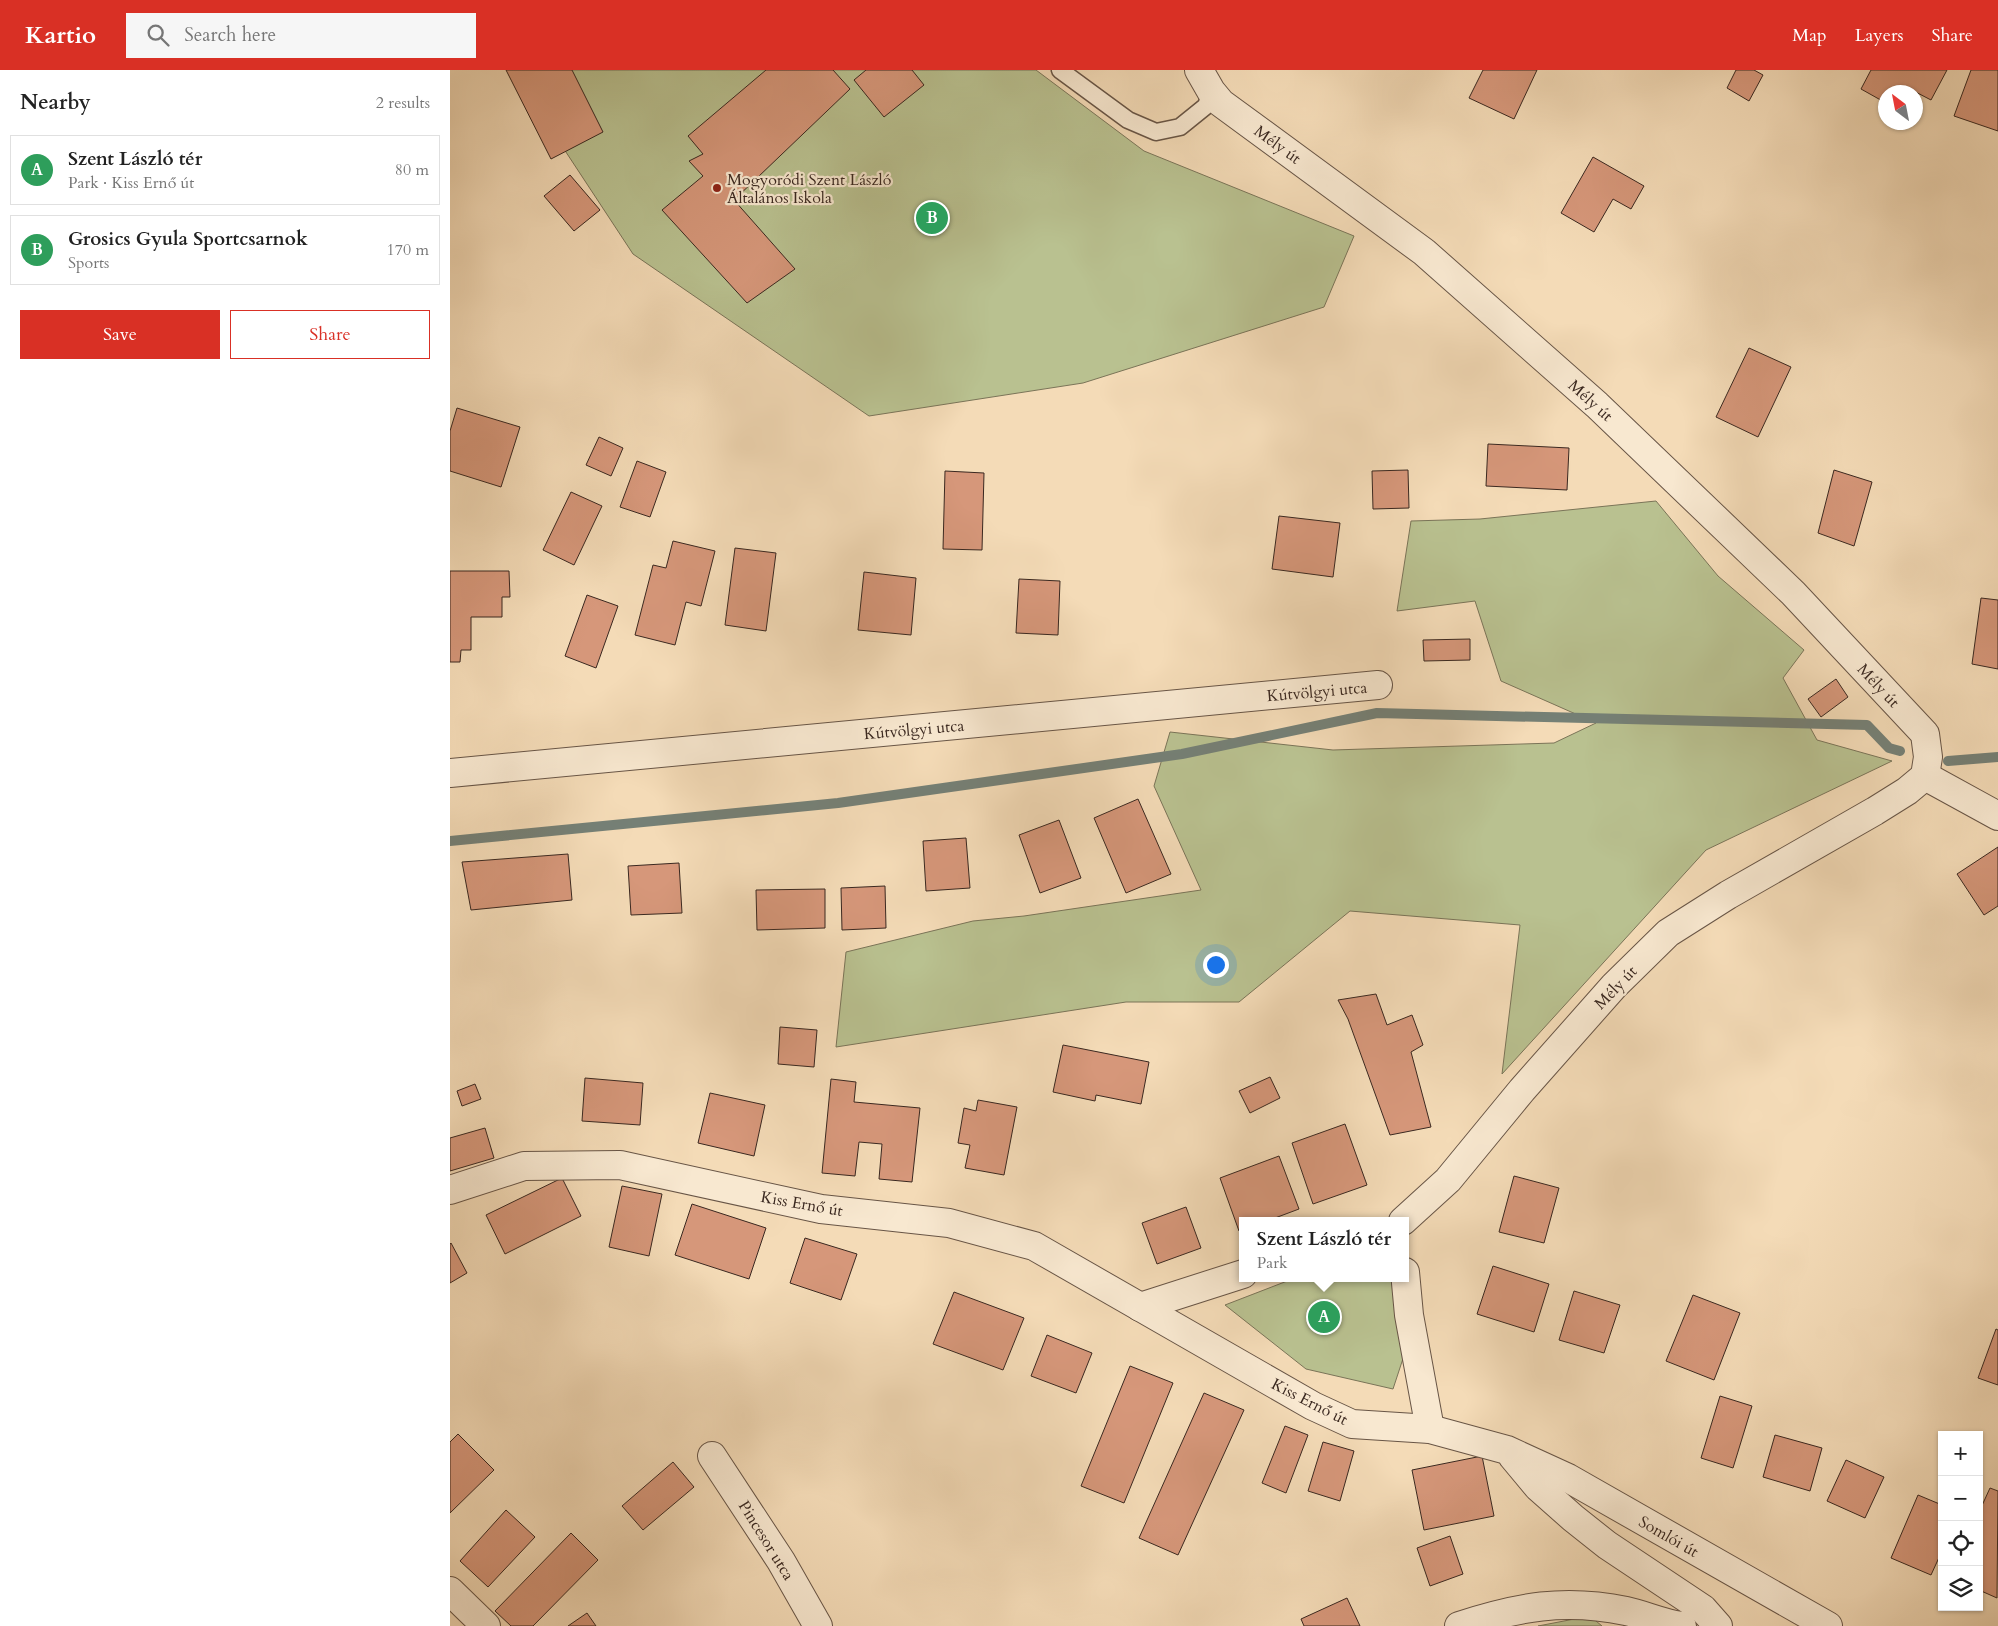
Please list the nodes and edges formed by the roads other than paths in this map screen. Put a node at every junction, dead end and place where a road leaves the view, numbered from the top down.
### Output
1 (1060, 70) edge
2 (1205, 81) edge
3 (1378, 685) dead end
4 (450, 773) edge
5 (1925, 776) junction
6 (1998, 816) edge
7 (450, 1190) edge
8 (1406, 1217) edge
9 (1239, 1275) edge
10 (1406, 1282) edge
11 (1140, 1307) junction
12 (1430, 1429) junction
13 (1507, 1450) junction
14 (712, 1456) dead end
15 (450, 1591) edge
16 (486, 1626) edge
17 (818, 1626) edge
18 (1459, 1626) edge
19 (1682, 1626) edge
20 (1718, 1626) edge
21 (1828, 1626) edge

1 - 2 lane
2 - 5 street, Mély út
3 - 4 street, Kútvölgyi utca
5 - 6 street
5 - 8 street, Mély út
7 - 11 street, Kiss Ernő út
9 - 11 street
10 - 12 street
11 - 12 street, Kiss Ernő út
12 - 13 street, Somlói út
13 - 20 street
13 - 21 street, Somlói út
14 - 17 street, Pincesor utca
15 - 16 street
18 - 19 street

